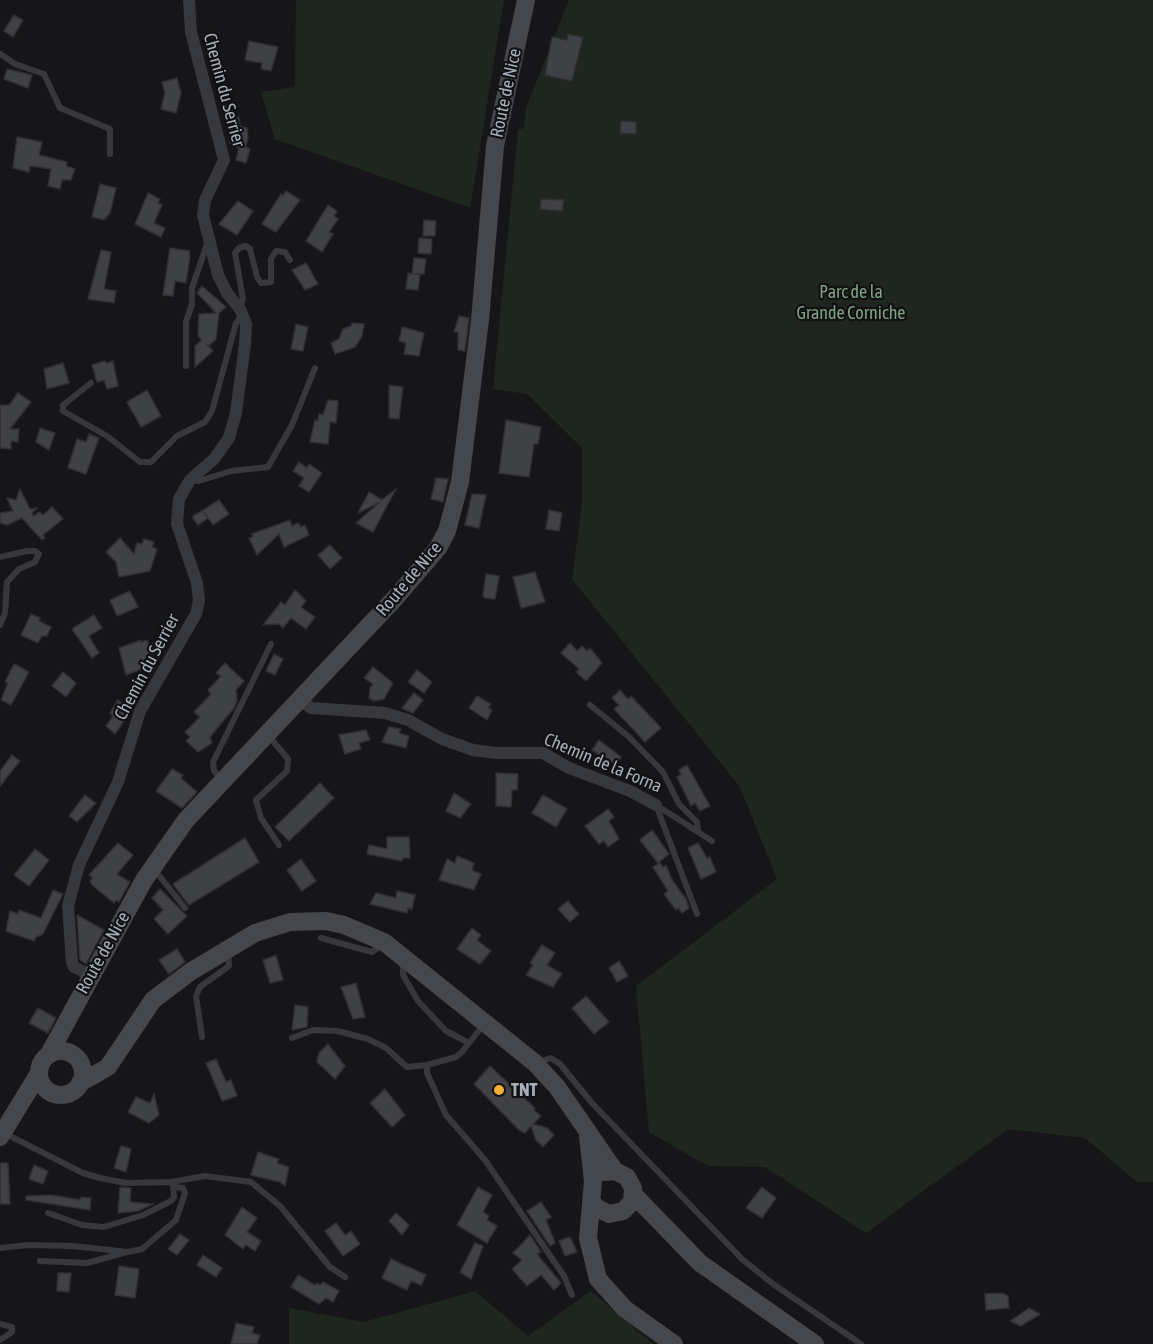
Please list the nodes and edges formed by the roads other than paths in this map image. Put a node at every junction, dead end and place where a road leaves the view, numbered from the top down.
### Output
1 (189, 0) edge
2 (526, 0) edge
3 (0, 54) edge
4 (110, 154) dead end
5 (209, 238) junction
6 (290, 260) dead end
7 (241, 312) junction
8 (186, 366) dead end
9 (315, 368) dead end
10 (91, 383) dead end
11 (190, 480) junction
12 (0, 557) edge
13 (0, 625) edge
14 (271, 644) dead end
15 (300, 700) junction
16 (590, 705) dead end
17 (268, 735) junction
18 (224, 782) junction
19 (656, 805) junction
20 (698, 832) junction
21 (712, 841) dead end
22 (279, 845) dead end
23 (153, 868) junction
24 (185, 908) dead end
25 (698, 914) dead end
26 (321, 938) dead end
27 (384, 942) junction
28 (227, 950) junction
29 (405, 958) junction
30 (90, 975) junction
31 (67, 1022) junction
32 (486, 1022) junction
33 (202, 1037) dead end
34 (292, 1038) dead end
35 (469, 1043) junction
36 (50, 1054) junction
37 (535, 1063) junction
38 (428, 1065) junction
39 (77, 1067) junction
40 (39, 1073) junction
41 (52, 1092) junction
42 (15, 1114) junction
43 (2, 1134) edge
44 (588, 1135) junction
45 (615, 1171) junction
46 (593, 1181) junction
47 (173, 1185) junction
48 (634, 1195) junction
49 (592, 1203) junction
50 (616, 1213) junction
51 (48, 1214) dead end
52 (663, 1227) junction
53 (590, 1247) junction
54 (0, 1248) edge
55 (128, 1252) junction
56 (40, 1261) dead end
57 (345, 1277) dead end
58 (572, 1295) dead end
59 (0, 1324) edge
60 (0, 1340) edge
61 (674, 1344) edge
62 (816, 1344) edge
63 (861, 1344) edge

1 - 5 street, Chemin du Serrier
2 - 15 main road, Route de Nice
3 - 4 lane
5 - 7 street, Chemin du Serrier
5 - 8 lane
6 - 7 lane
7 - 10 lane
7 - 11 street, Chemin du Serrier
9 - 11 lane
11 - 30 street, Chemin du Serrier
12 - 13 lane
14 - 18 lane
15 - 17 main road, Route de Nice
15 - 19 street, Chemin de la Forna
16 - 20 lane
17 - 18 main road, Route de Nice
17 - 22 lane
18 - 23 main road, Route de Nice
19 - 20 lane, Chemin de la Forna
19 - 25 lane
20 - 21 lane, Chemin de la Forna
23 - 24 lane
23 - 30 main road, Route de Nice
26 - 27 lane
27 - 28 main road
27 - 29 main road
28 - 33 lane
28 - 39 main road
29 - 32 main road
29 - 35 lane
30 - 31 main road, Route de Nice
31 - 36 main road, Route de Nice
31 - 39 main road
32 - 35 lane
32 - 37 main road
34 - 38 lane
35 - 38 lane
36 - 39 main road
36 - 40 main road
37 - 44 main road
37 - 63 lane
38 - 58 lane
39 - 41 main road
40 - 41 main road
40 - 42 main road
41 - 42 main road
42 - 43 main road
43 - 47 lane
44 - 45 main road
44 - 46 main road
45 - 46 main road
45 - 48 main road
46 - 49 main road
47 - 51 lane
47 - 55 lane
47 - 57 lane
48 - 50 main road
48 - 52 main road
49 - 50 main road
49 - 53 main road
50 - 52 main road
50 - 53 main road
52 - 62 main road
53 - 61 main road
54 - 55 lane
55 - 56 lane
59 - 60 lane

